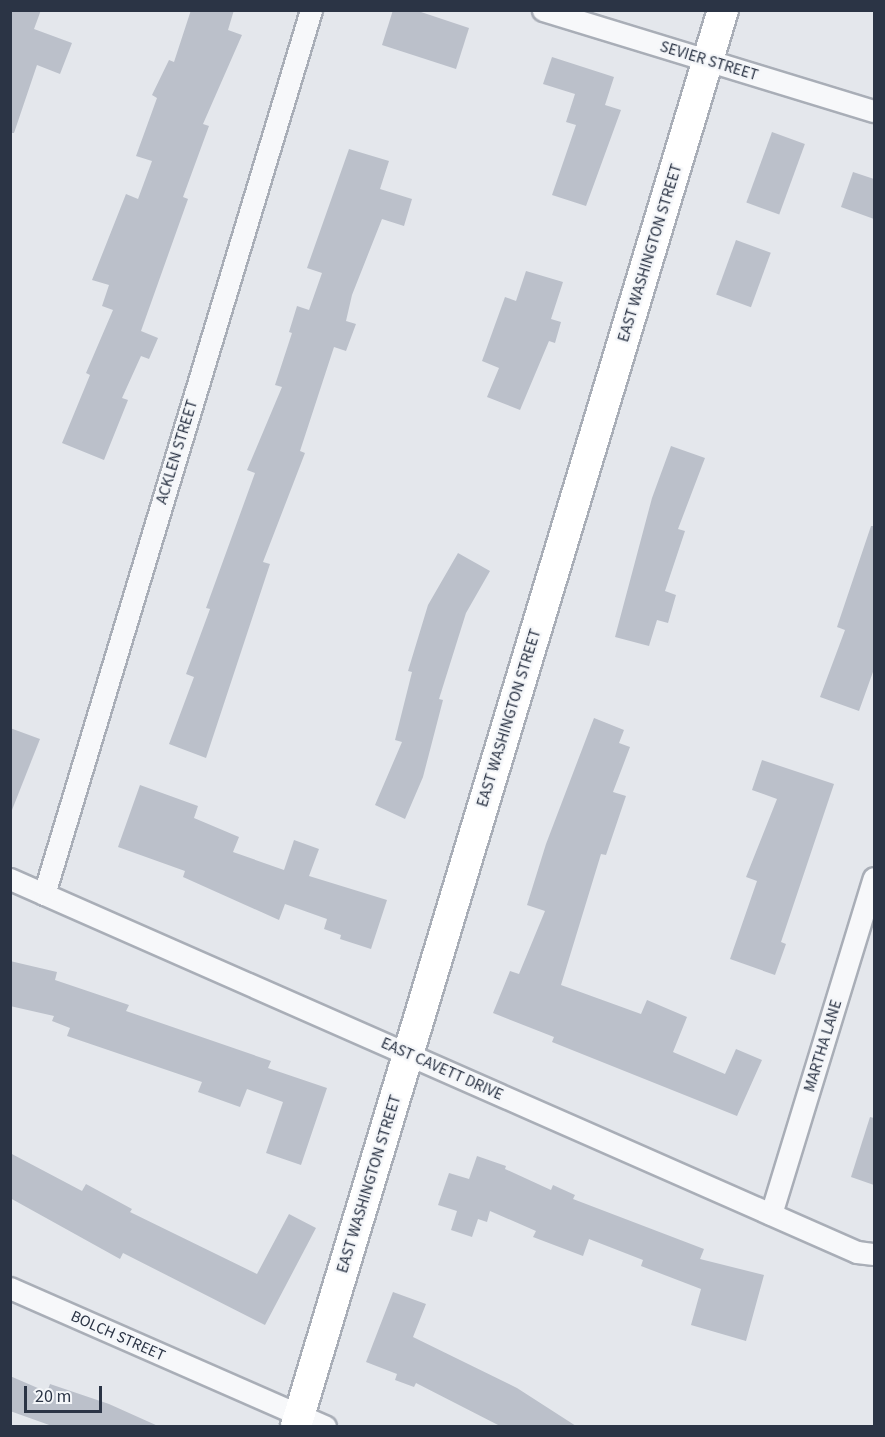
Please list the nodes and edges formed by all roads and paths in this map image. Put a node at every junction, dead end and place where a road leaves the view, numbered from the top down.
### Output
1 (311, 10) edge
2 (543, 10) edge
3 (723, 10) edge
4 (708, 61) junction
5 (874, 111) edge
6 (10, 879) edge
7 (874, 879) edge
8 (44, 894) junction
9 (408, 1055) junction
10 (771, 1214) junction
11 (874, 1254) edge
12 (10, 1288) edge
13 (307, 1423) edge

1 - 8 street, ACKLEN STREET
2 - 4 street, SEVIER STREET
3 - 4 street, EAST WASHINGTON STREET
4 - 5 street, SEVIER STREET
4 - 9 street, EAST WASHINGTON STREET
6 - 8 street, EAST CAVETT DRIVE
7 - 10 street, MARTHA LANE
8 - 9 street, EAST CAVETT DRIVE
9 - 10 street, EAST CAVETT DRIVE
9 - 13 street, EAST WASHINGTON STREET
10 - 11 street, EAST CAVETT DRIVE
12 - 13 street, BOLCH STREET

